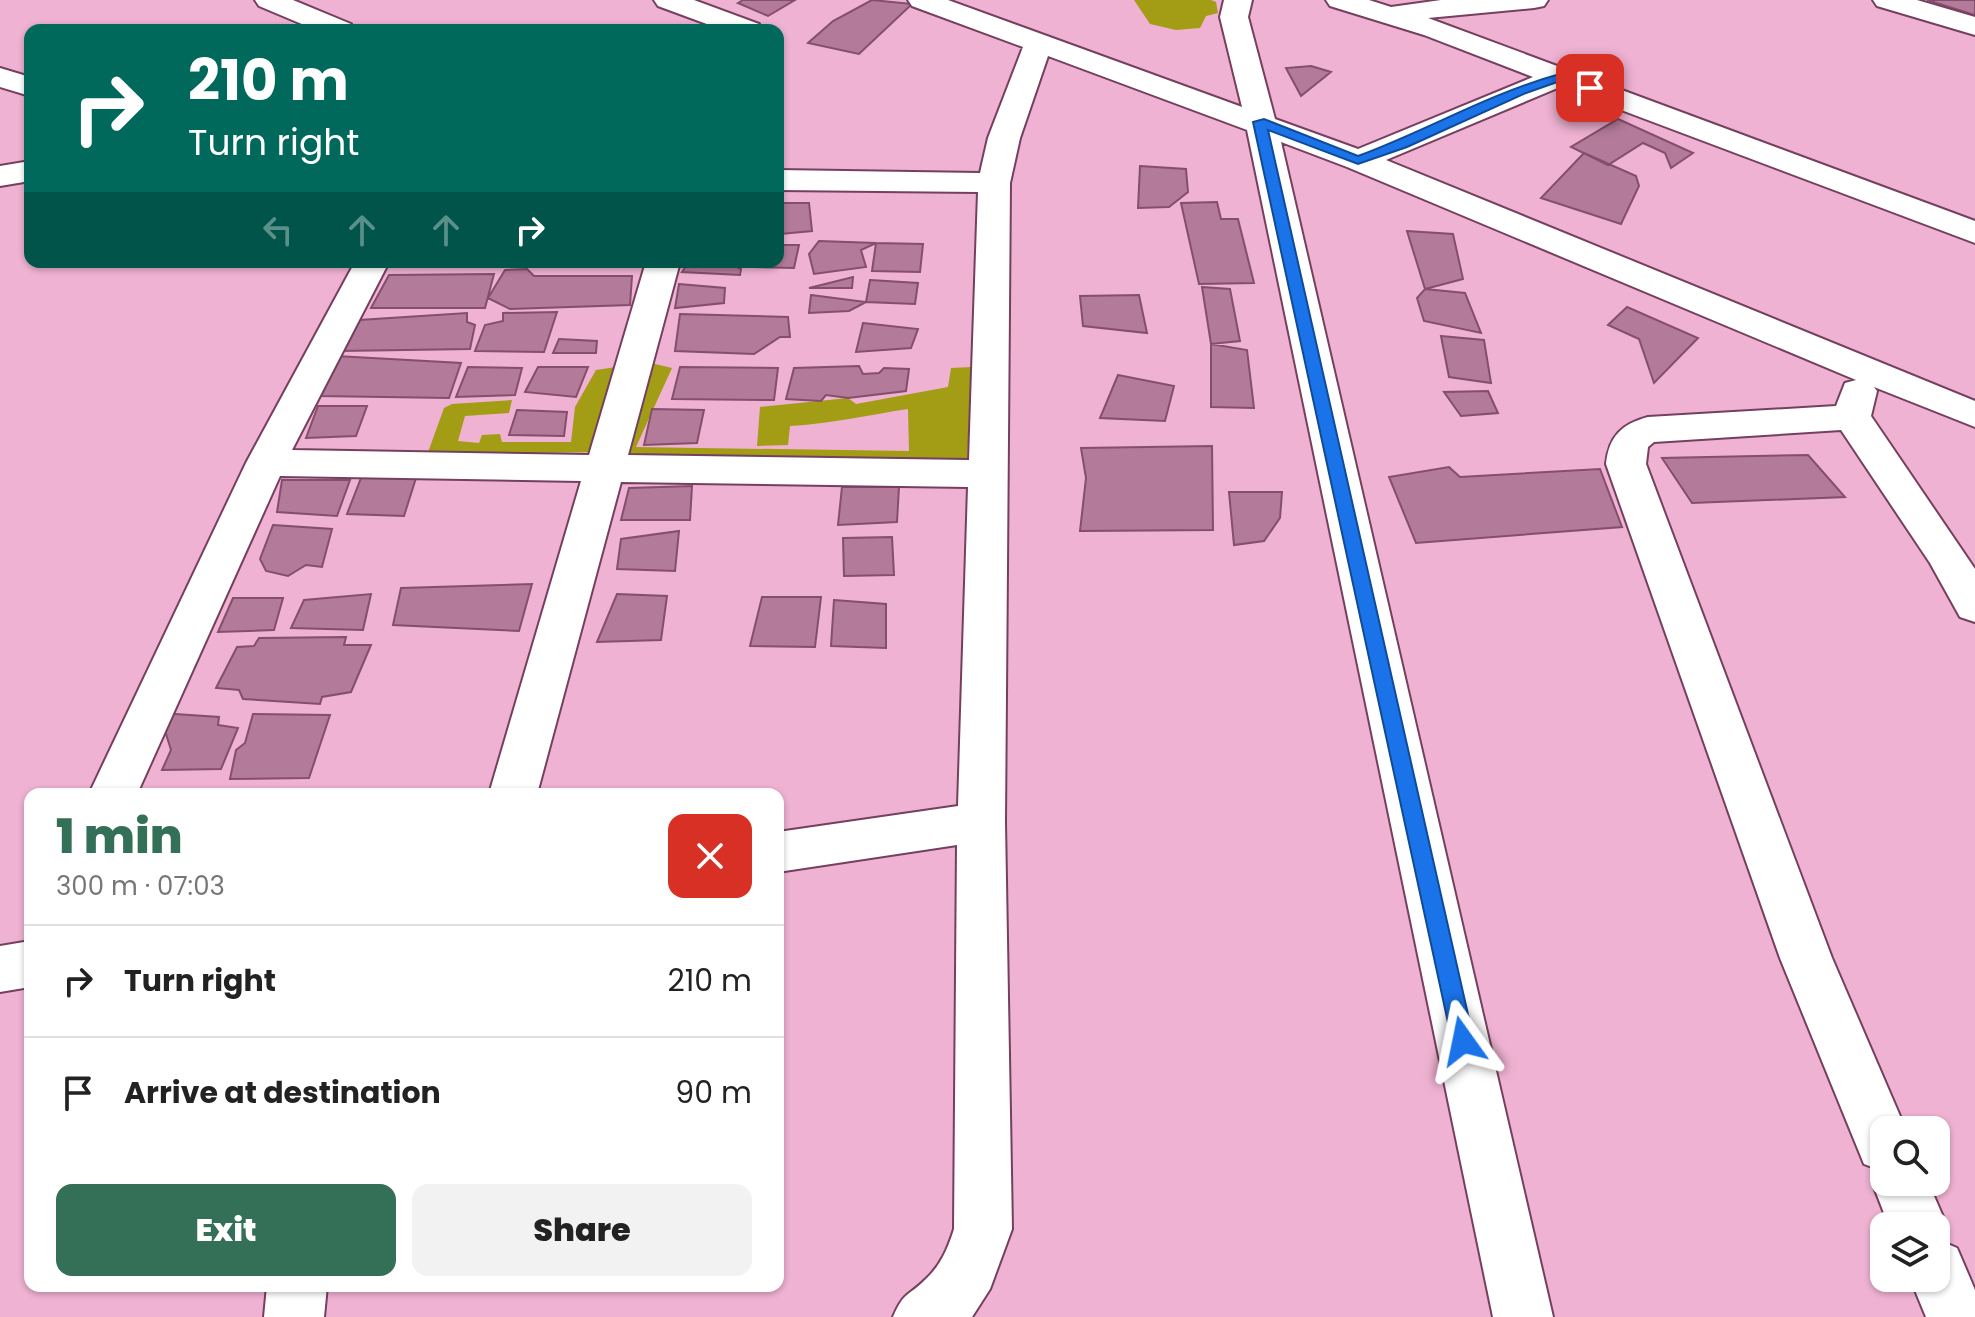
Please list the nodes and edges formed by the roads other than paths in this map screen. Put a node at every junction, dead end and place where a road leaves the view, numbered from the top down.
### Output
1 (269, 0) edge
2 (668, 0) edge
3 (922, 0) edge
4 (1238, 0) edge
5 (1340, 0) edge
6 (1534, 0) edge
7 (1887, 0) edge
8 (1382, 13) junction
9 (327, 24) edge
10 (733, 24) edge
11 (1975, 26) edge
12 (1039, 42) junction
13 (0, 77) edge
14 (1560, 77) junction
15 (24, 85) edge
16 (1260, 122) junction
17 (1358, 160) junction
18 (24, 172) edge
19 (0, 176) edge
20 (784, 180) edge
21 (994, 183) junction
22 (1975, 233) edge
23 (369, 268) edge
24 (661, 268) edge
25 (1863, 369) junction
26 (1975, 415) edge
27 (1852, 417) junction
28 (266, 463) junction
29 (604, 468) junction
30 (988, 474) junction
31 (1975, 606) edge
32 (116, 788) edge
33 (515, 788) edge
34 (981, 822) junction
35 (784, 851) edge
36 (24, 965) edge
37 (0, 969) edge
38 (1872, 1116) edge
39 (296, 1292) edge
40 (1946, 1292) edge
41 (294, 1317) edge
42 (923, 1317) edge
43 (1523, 1317) edge
44 (1956, 1317) edge

1 - 9 street
2 - 10 street
3 - 12 street
4 - 16 street
5 - 8 street
6 - 8 street
7 - 11 street
8 - 14 street
12 - 16 street
12 - 21 street
13 - 15 street
14 - 17 street
14 - 22 street
16 - 17 street
16 - 43 street
17 - 25 street
18 - 19 street
20 - 21 street
21 - 30 street
23 - 28 street
24 - 29 street
25 - 26 street
25 - 27 street
27 - 31 street
27 - 38 street
28 - 29 street
28 - 32 street
29 - 30 street
29 - 33 street
30 - 34 street
34 - 35 street
34 - 42 street
36 - 37 street
39 - 41 street
40 - 44 street

